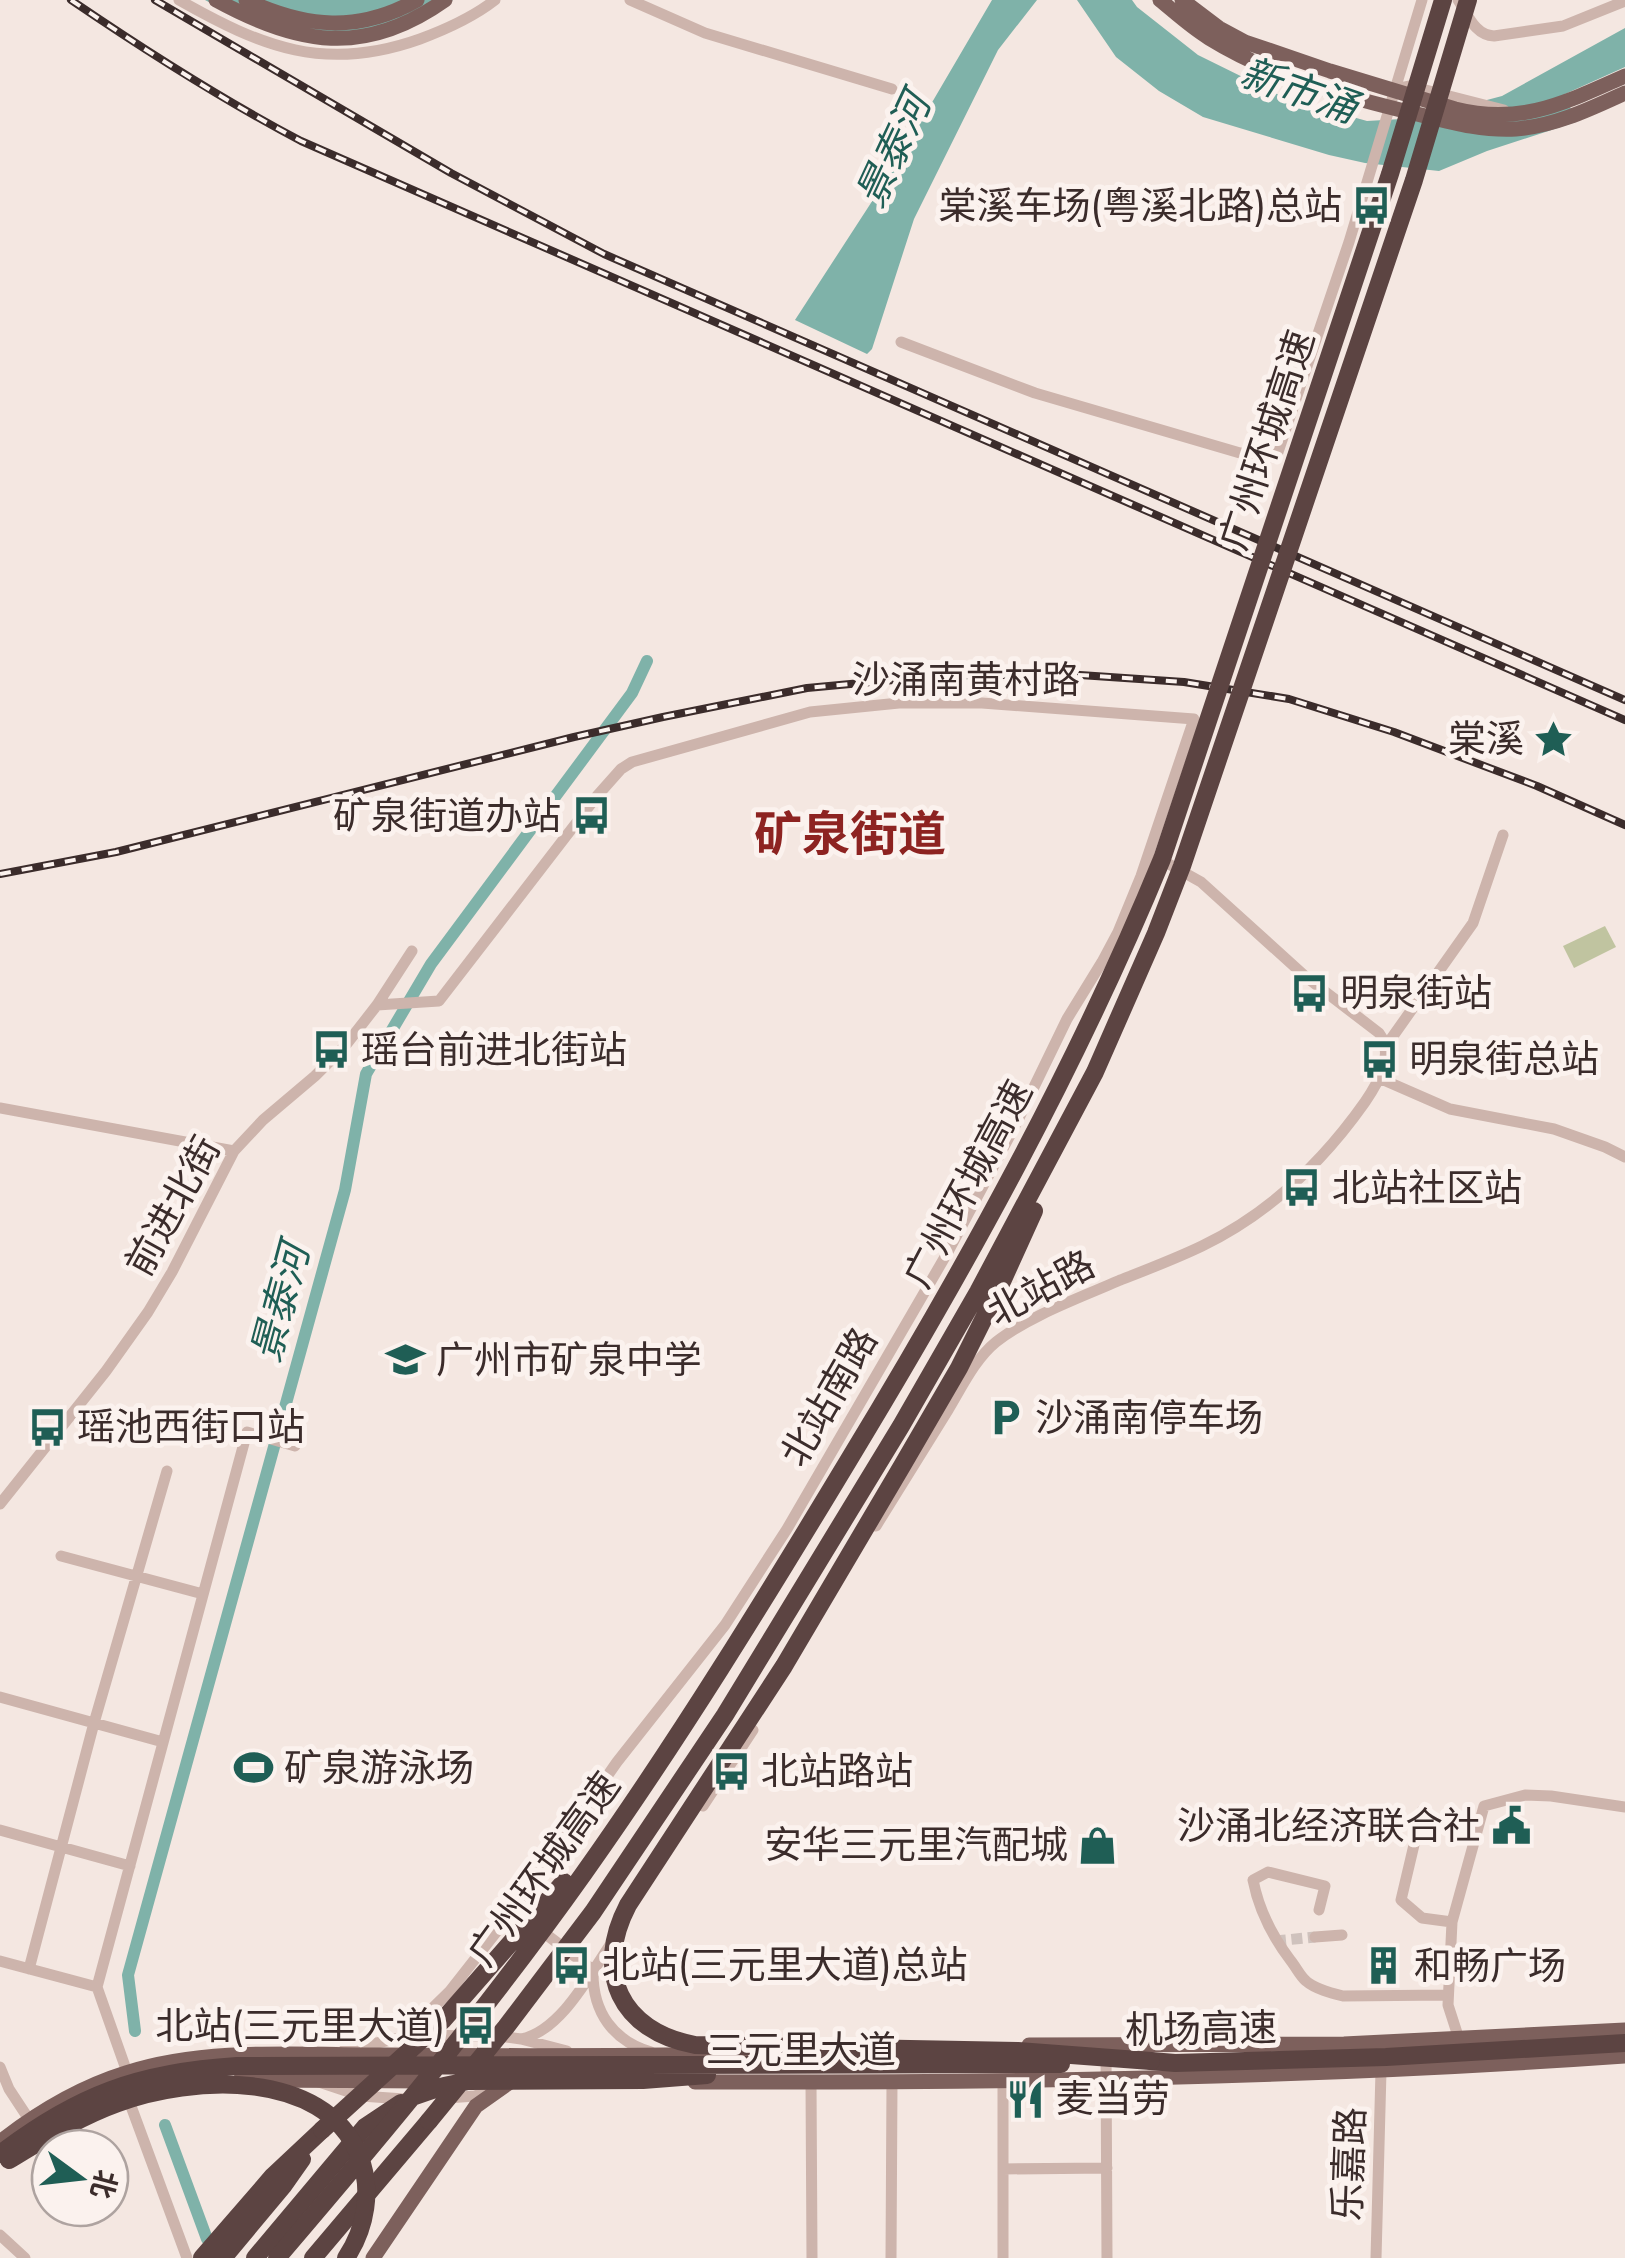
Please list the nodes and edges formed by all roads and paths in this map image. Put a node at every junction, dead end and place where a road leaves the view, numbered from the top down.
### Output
1 (179, 0) edge
2 (216, 0) edge
3 (246, 0) edge
4 (417, 0) edge
5 (445, 0) edge
6 (495, 0) edge
7 (630, 0) edge
8 (1160, 0) edge
9 (1182, 0) edge
10 (1422, 0) edge
11 (1443, 0) edge
12 (1458, 0) edge
13 (1468, 0) edge
14 (1625, 1) edge
15 (1625, 76) edge
16 (892, 89) dead end
17 (1394, 89) junction
18 (1625, 93) edge
19 (1389, 107) junction
20 (901, 342) dead end
21 (1194, 719) joint
22 (1503, 835) dead end
23 (1149, 854) junction
24 (412, 950) dead end
25 (378, 1005) junction
26 (1386, 1046) junction
27 (1095, 1072) junction
28 (1379, 1078) junction
29 (0, 1108) edge
30 (234, 1151) junction
31 (1625, 1158) edge
32 (294, 1446) dead end
33 (166, 1471) dead end
34 (0, 1504) edge
35 (61, 1556) dead end
36 (136, 1576) junction
37 (203, 1594) junction
38 (0, 1697) edge
39 (94, 1722) junction
40 (163, 1742) junction
41 (661, 1760) junction
42 (1625, 1807) edge
43 (1422, 1811) dead end
44 (0, 1830) edge
45 (60, 1847) junction
46 (130, 1866) junction
47 (514, 1910) junction
48 (1319, 1910) dead end
49 (1452, 1922) junction
50 (1342, 1935) dead end
51 (1315, 1937) tunnel mouth
52 (0, 1961) edge
53 (28, 1969) junction
54 (593, 1970) junction
55 (97, 1987) junction
56 (1448, 1996) junction
57 (1625, 2030) edge
58 (403, 2037) junction
59 (521, 2039) junction
60 (1459, 2039) junction
61 (1106, 2043) junction
62 (1625, 2043) edge
63 (322, 2055) junction
64 (581, 2055) junction
65 (664, 2055) junction
66 (1625, 2056) edge
67 (1150, 2061) junction
68 (777, 2066) junction
69 (0, 2067) edge
70 (126, 2072) junction
71 (1381, 2072) junction
72 (1106, 2079) junction
73 (1003, 2081) junction
74 (510, 2082) junction
75 (810, 2082) junction
76 (892, 2082) junction
77 (128, 2098) junction
78 (30, 2120) junction
79 (429, 2121) junction
80 (34, 2128) edge
81 (67, 2128) edge
82 (322, 2130) junction
83 (0, 2142) edge
84 (30, 2150) edge
85 (0, 2154) edge
86 (1107, 2168) junction
87 (0, 2169) edge
88 (1003, 2170) junction
89 (0, 2235) edge
90 (25, 2258) edge
91 (187, 2258) edge
92 (202, 2258) edge
93 (223, 2258) edge
94 (255, 2258) edge
95 (277, 2258) edge
96 (313, 2258) edge
97 (336, 2258) edge
98 (346, 2258) edge
99 (373, 2258) edge
100 (812, 2258) edge
101 (891, 2258) edge
102 (1002, 2258) edge
103 (1107, 2258) edge
104 (1376, 2258) edge

1 - 6 street
2 - 5 main road
3 - 4 main road
7 - 16 street
8 - 19 main road
9 - 17 main road
10 - 17 street
11 - 41 highway, 广州环城高速, bridge
12 - 14 street
13 - 27 highway, 广州环城高速, bridge
15 - 17 main road, bridge
17 - 19 street
18 - 19 main road, bridge
19 - 20 street
21 - 23 street, 北站南路
21 - 25 street, 沙涌南黄村路
22 - 26 street
23 - 26 street
23 - 47 street, 北站南路
24 - 25 street, 前进北街
25 - 30 street, 前进北街
26 - 28 street, 北站路
27 - 67 highway, bridge
27 - 79 highway, 广州环城高速, bridge
28 - 31 street
28 - 54 street, 北站路
29 - 30 street
30 - 34 street, 前进北街
32 - 37 street
33 - 36 street
35 - 36 street
36 - 37 street
36 - 39 street
37 - 40 street
38 - 39 street
39 - 40 street
39 - 45 street
40 - 46 street
41 - 82 highway, bridge
41 - 95 highway, 广州环城高速, bridge
42 - 49 street
43 - 49 street
44 - 45 street
45 - 46 street
45 - 53 street
46 - 55 street
47 - 54 street
47 - 58 street, 北站南路
48 - 56 street
49 - 56 street
50 - 51 street
52 - 53 street
53 - 55 street
54 - 59 street, 北站路
54 - 65 street
55 - 70 street
56 - 60 street
57 - 60 main road, 三元里大道
58 - 59 street
58 - 63 street
59 - 64 street
60 - 67 main road, 三元里大道
61 - 65 main road, 三元里大道
61 - 67 main road, 三元里大道
61 - 72 street
62 - 67 highway, 机场高速
63 - 64 main road, 三元里大道
63 - 70 main road, 三元里大道
64 - 65 main road, 三元里大道
66 - 71 main road, 三元里大道
67 - 68 highway, 机场高速, bridge
67 - 71 main road, 三元里大道
67 - 72 main road, 三元里大道
68 - 85 highway, bridge
68 - 94 highway, bridge
69 - 78 street
70 - 78 main road, 三元里大道
71 - 104 street, 乐嘉路
72 - 73 main road, 三元里大道
72 - 86 street
73 - 76 main road, 三元里大道
73 - 88 street
74 - 75 main road, 三元里大道
74 - 77 main road, 三元里大道
74 - 99 main road
75 - 76 main road, 三元里大道
75 - 100 street
76 - 101 street
77 - 81 main road, 三元里大道
77 - 91 street
78 - 80 street
78 - 83 main road, 三元里大道
79 - 96 highway, 广州环城高速, bridge
79 - 97 highway, bridge
82 - 92 highway
82 - 93 highway
84 - 87 main road, 三元里大道
86 - 88 street
86 - 103 street
87 - 98 highway, bridge
88 - 102 street
89 - 90 street

